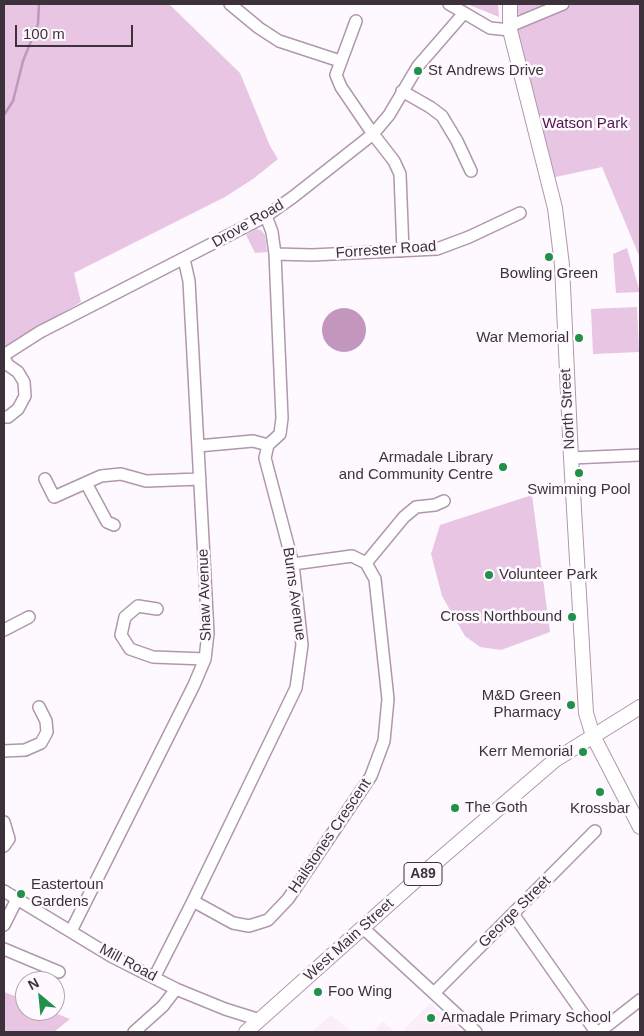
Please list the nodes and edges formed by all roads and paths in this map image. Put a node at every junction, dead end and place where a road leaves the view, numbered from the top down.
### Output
1 (230, 4) edge
2 (449, 4) edge
3 (510, 4) edge
4 (564, 4) edge
5 (464, 13) junction
6 (356, 21) dead end
7 (510, 28) junction
8 (340, 61) junction
9 (402, 91) junction
10 (373, 134) junction
11 (471, 171) dead end
12 (520, 213) dead end
13 (266, 216) junction
14 (403, 251) junction
15 (276, 254) junction
16 (184, 259) junction
17 (4, 355) edge
18 (4, 358) edge
19 (4, 417) edge
20 (268, 445) junction
21 (198, 446) junction
22 (640, 455) edge
23 (571, 458) junction
24 (45, 479) dead end
25 (200, 479) junction
26 (86, 483) junction
27 (444, 501) dead end
28 (114, 525) dead end
29 (366, 563) junction
30 (293, 564) junction
31 (156, 609) dead end
32 (29, 617) dead end
33 (4, 630) edge
34 (205, 659) junction
35 (39, 707) dead end
36 (640, 707) edge
37 (593, 736) junction
38 (4, 751) edge
39 (4, 822) edge
40 (640, 828) edge
41 (595, 831) dead end
42 (4, 846) edge
43 (4, 891) edge
44 (17, 899) junction
45 (194, 901) junction
46 (513, 914) junction
47 (4, 924) edge
48 (362, 927) junction
49 (71, 931) junction
50 (4, 949) edge
51 (56, 971) edge
52 (154, 978) junction
53 (176, 989) junction
54 (434, 993) junction
55 (640, 1000) edge
56 (260, 1020) junction
57 (612, 1028) edge
58 (134, 1032) edge
59 (246, 1032) edge
60 (476, 1032) edge
61 (598, 1032) edge

1 - 8 street
2 - 5 street
3 - 7 main road, North Street
4 - 7 street
5 - 7 street
5 - 9 street, Drove Road
6 - 8 street
7 - 23 main road, North Street
8 - 10 street
9 - 10 street, Drove Road
9 - 11 street
10 - 13 street, Drove Road
10 - 14 street
12 - 14 street, Forrester Road
13 - 15 street
13 - 16 street, Drove Road
14 - 15 street, Forrester Road
15 - 20 street
16 - 17 street, Drove Road
16 - 21 street, Shaw Avenue
18 - 19 street
20 - 21 street
20 - 30 street, Burns Avenue
21 - 25 street, Shaw Avenue
22 - 23 street
23 - 37 main road, North Street
24 - 26 street
25 - 26 street
25 - 34 street, Shaw Avenue
26 - 28 street
27 - 29 street
29 - 30 street
29 - 45 street, Hailstones Crescent
30 - 45 street, Burns Avenue
31 - 34 street
32 - 33 street
34 - 49 street, Shaw Avenue
35 - 38 street
36 - 37 main road, A89
37 - 40 main road, North Street
37 - 48 main road, West Main Street / A89
39 - 42 street
41 - 46 street, George Street
43 - 44 street, Mill Road
44 - 47 street
44 - 49 street, Mill Road
45 - 52 street, Burns Avenue
46 - 54 street, George Street
46 - 61 street
48 - 54 street
48 - 56 main road, West Main Street / A89
49 - 52 street, Mill Road
50 - 51 street
52 - 53 street, Mill Road
53 - 56 street, Mill Road
53 - 58 street
54 - 60 street
55 - 57 street
56 - 59 main road, West Main Street / A89
57 - 61 street

